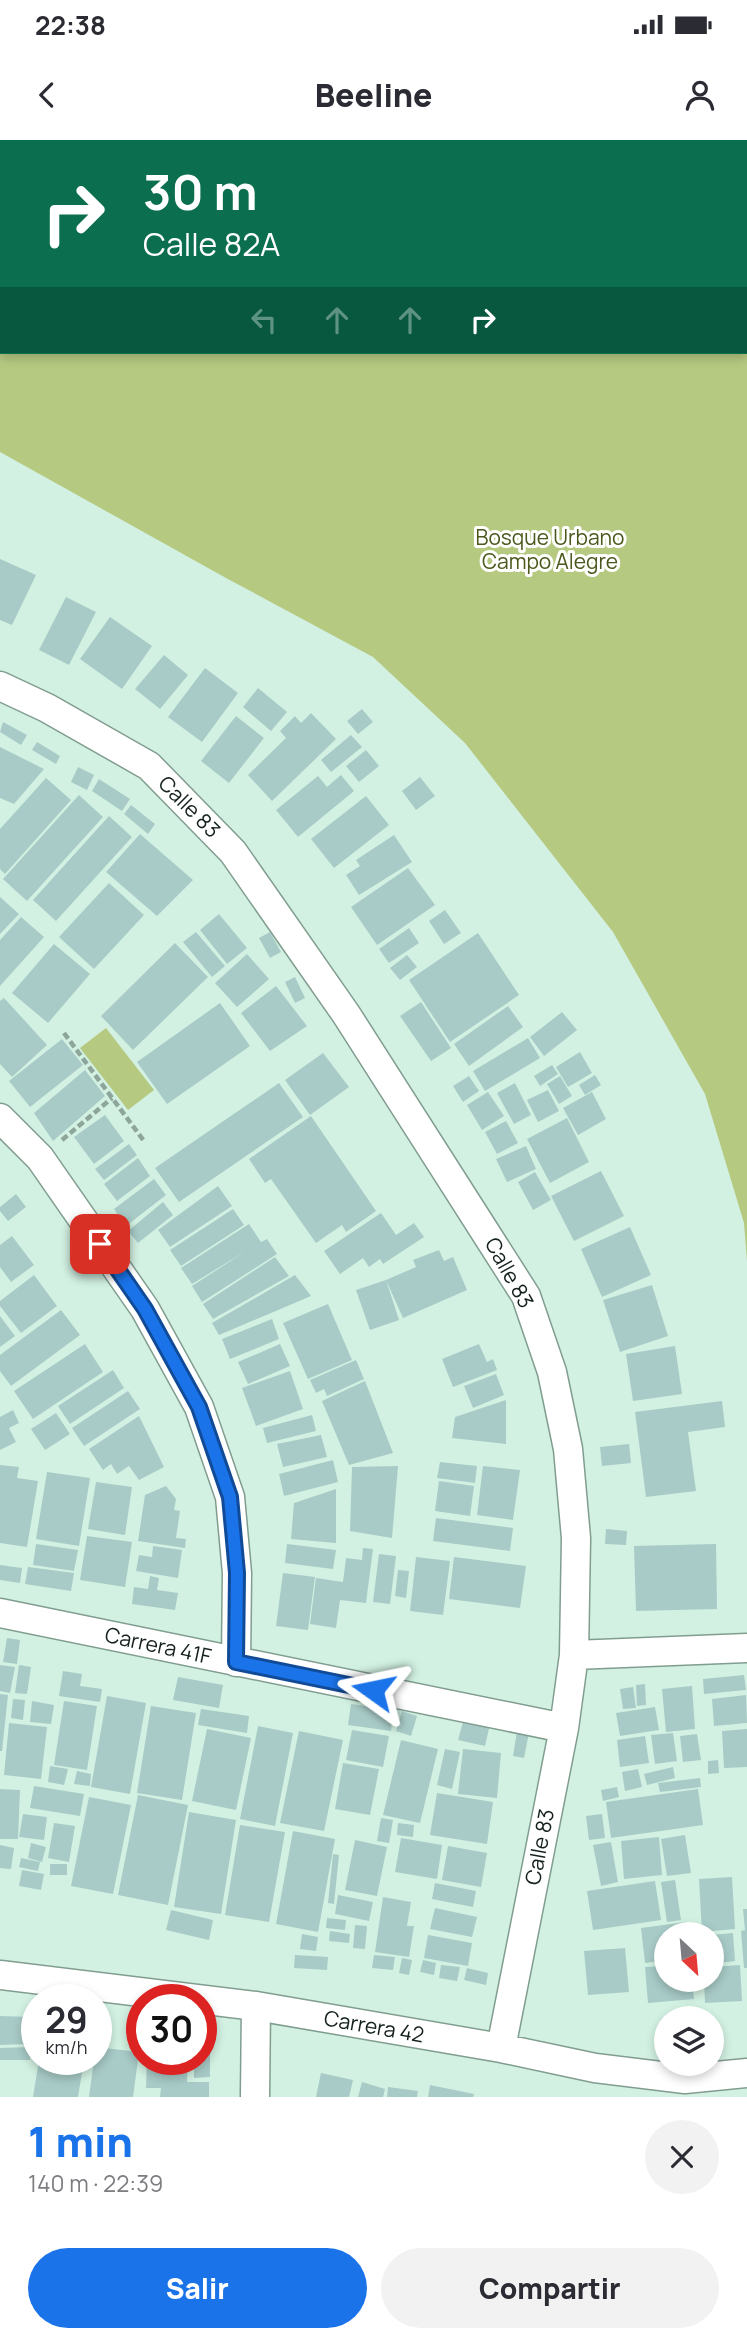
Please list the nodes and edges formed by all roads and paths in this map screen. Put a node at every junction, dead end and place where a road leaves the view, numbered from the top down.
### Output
1 (0, 686) edge
2 (64, 1033) dead end
3 (112, 1098) junction
4 (0, 1118) edge
5 (144, 1141) dead end
6 (40, 1158) junction
7 (0, 1613) edge
8 (747, 1648) edge
9 (574, 1655) junction
10 (236, 1662) junction
11 (564, 1728) junction
12 (0, 1975) edge
13 (256, 2006) junction
14 (501, 2048) junction
15 (747, 2073) edge
16 (255, 2097) edge

1 - 9 street, Calle 83
2 - 3 path
3 - 5 path
3 - 6 path
4 - 6 street
6 - 10 street
7 - 10 street, Carrera 41F
8 - 9 street
9 - 11 street, Calle 83
10 - 11 street, Carrera 41F
11 - 14 street, Calle 83
12 - 13 street, Carrera 42
13 - 14 street, Carrera 42
13 - 16 street
14 - 15 street, Carrera 42

